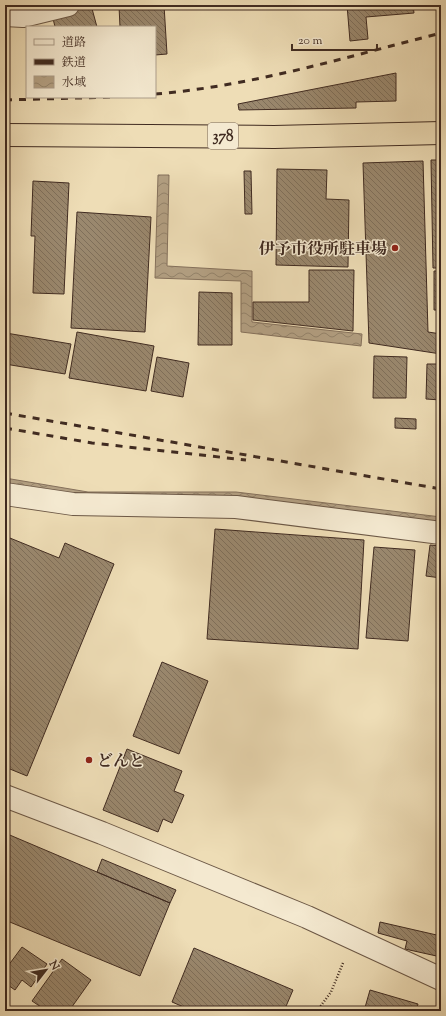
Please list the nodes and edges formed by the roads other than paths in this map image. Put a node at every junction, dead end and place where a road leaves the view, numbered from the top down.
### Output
1 (68, 5) edge
2 (5, 15) edge
3 (441, 133) edge
4 (5, 135) edge
5 (5, 494) edge
6 (441, 533) edge
7 (5, 796) edge
8 (441, 979) edge

1 - 2 street
3 - 4 highway, 378
5 - 6 street
7 - 8 street

